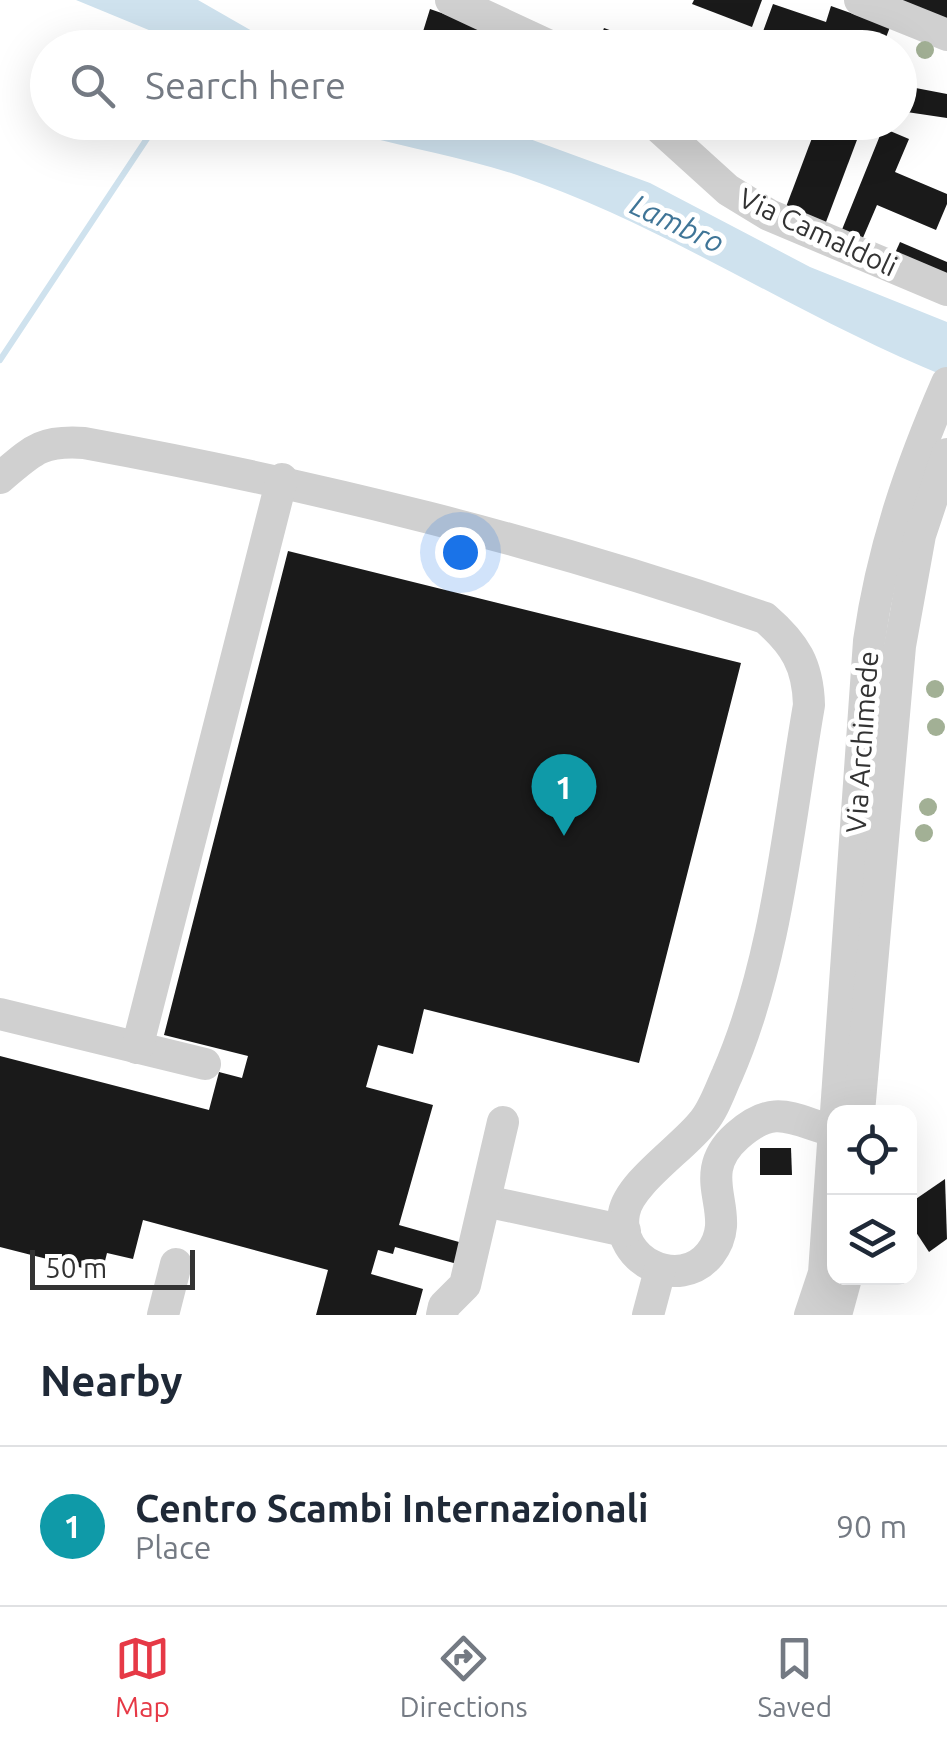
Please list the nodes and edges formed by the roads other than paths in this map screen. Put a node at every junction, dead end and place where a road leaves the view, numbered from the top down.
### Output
1 (451, 0) edge
2 (867, 2) edge
3 (515, 30) edge
4 (947, 35) edge
5 (672, 140) edge
6 (947, 290) edge
7 (946, 385) edge
8 (947, 454) edge
9 (0, 478) edge
10 (282, 479) junction
11 (0, 1014) edge
12 (137, 1048) junction
13 (205, 1064) dead end
14 (837, 1105) edge
15 (860, 1105) edge
16 (503, 1122) dead end
17 (827, 1128) edge
18 (829, 1195) edge
19 (485, 1201) junction
20 (626, 1231) junction
21 (176, 1264) dead end
22 (660, 1270) junction
23 (844, 1285) edge
24 (163, 1315) edge
25 (442, 1315) edge
26 (648, 1315) edge
27 (810, 1315) edge
28 (836, 1315) edge

1 - 3 street
2 - 4 street
5 - 6 street, Via Camaldoli
7 - 14 street, Via Archimede
8 - 15 street, Via Archimede
9 - 10 street
10 - 12 street
10 - 20 street
11 - 12 street
12 - 13 street
16 - 19 street
17 - 22 street
18 - 27 street
19 - 20 street
19 - 25 street
20 - 22 street
21 - 24 street
22 - 26 street
23 - 28 street

